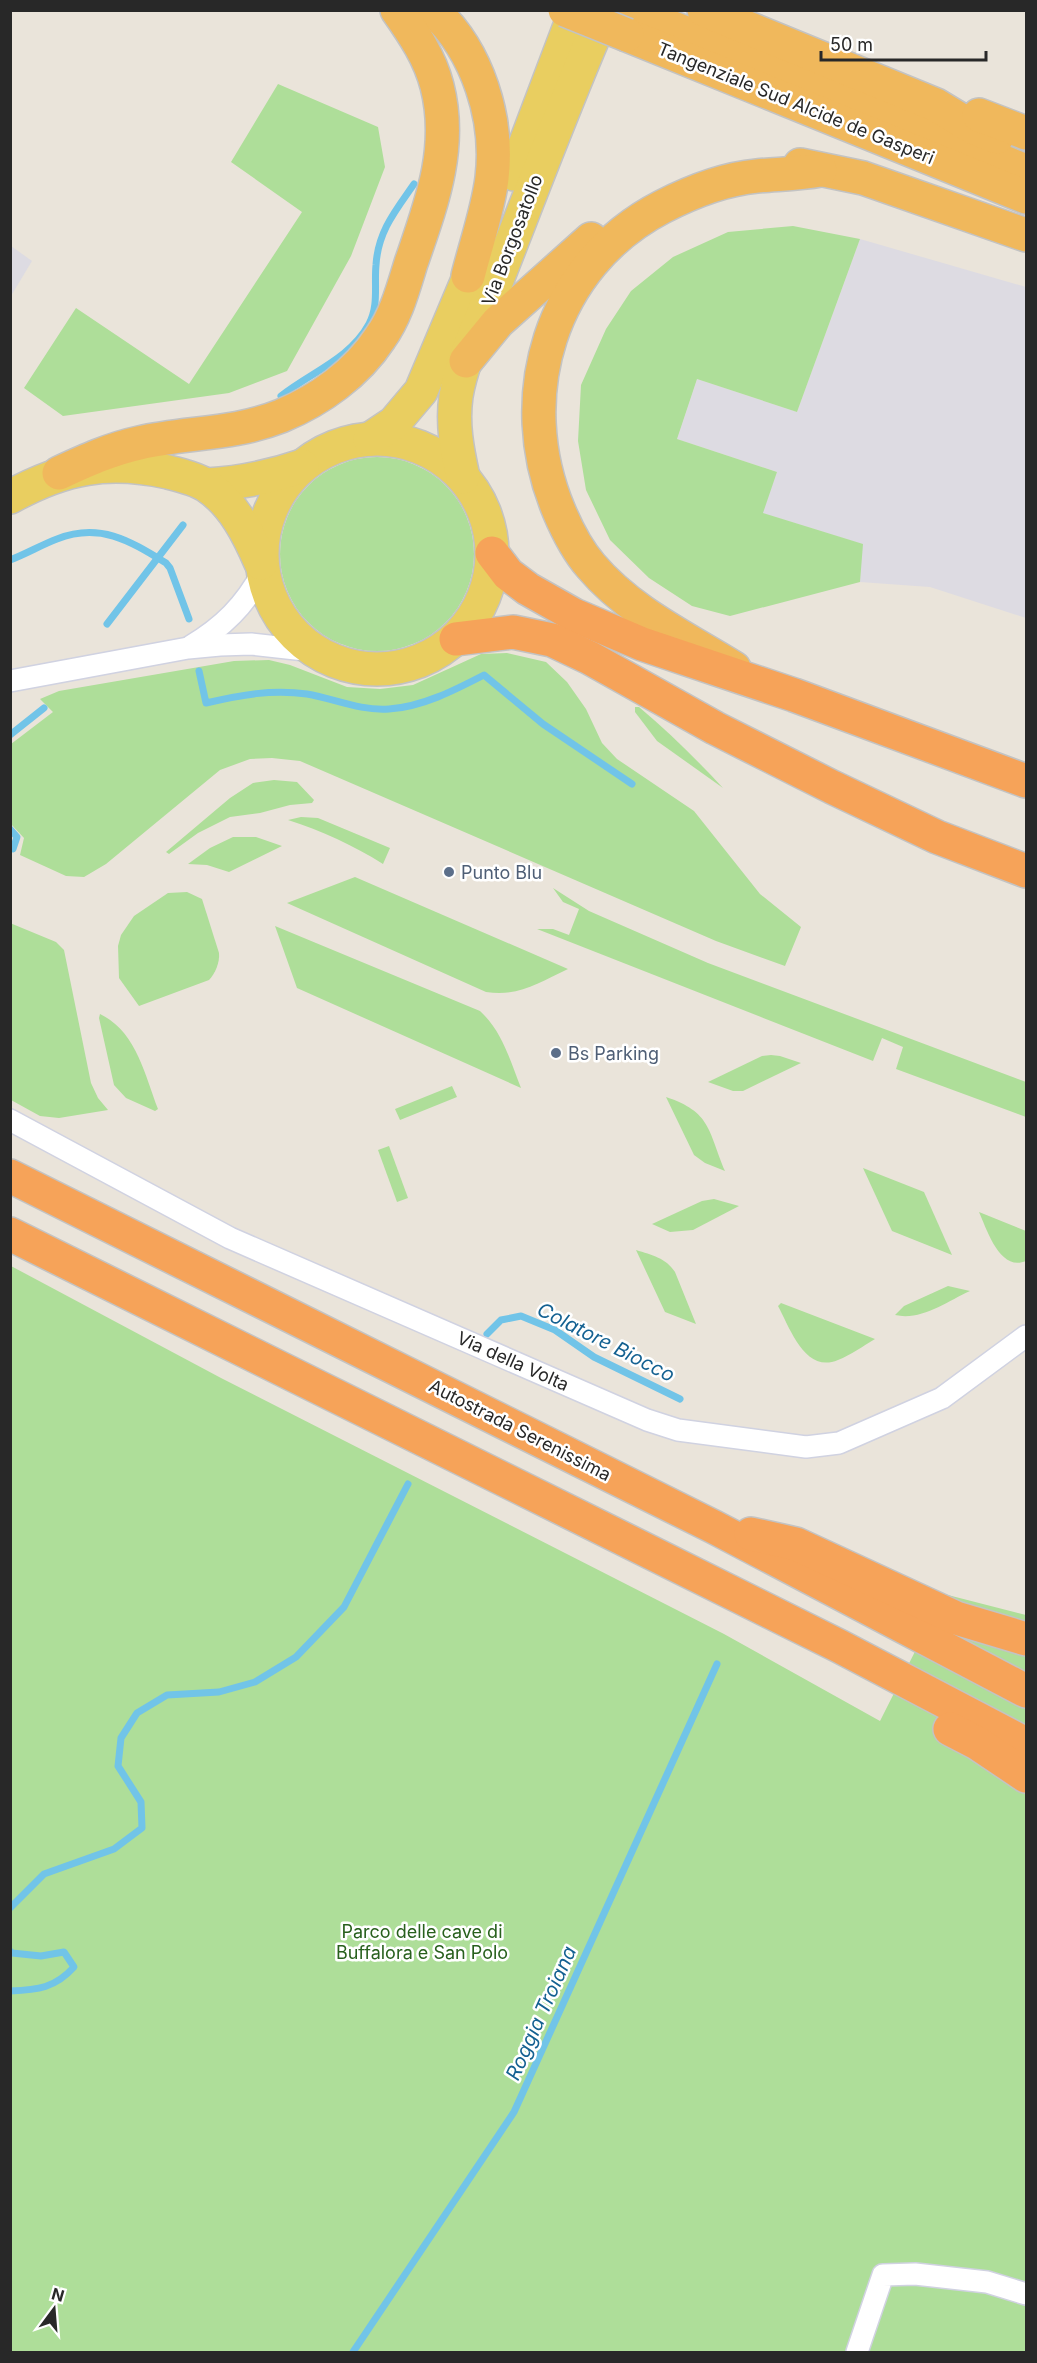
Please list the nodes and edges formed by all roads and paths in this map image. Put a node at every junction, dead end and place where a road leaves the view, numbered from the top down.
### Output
1 (397, 10) edge
2 (433, 10) edge
3 (565, 10) edge
4 (576, 10) edge
5 (704, 10) edge
6 (623, 17) edge
7 (936, 105) junction
8 (1026, 133) edge
9 (1026, 148) edge
10 (820, 170) junction
11 (1026, 171) edge
12 (1026, 197) edge
13 (1026, 235) edge
14 (468, 276) junction
15 (466, 361) junction
16 (370, 439) junction
17 (302, 466) junction
18 (59, 474) junction
19 (463, 477) junction
20 (207, 485) junction
21 (10, 497) edge
22 (492, 553) junction
23 (262, 568) junction
24 (456, 639) junction
25 (188, 648) junction
26 (314, 651) junction
27 (10, 681) edge
28 (759, 683) junction
29 (1026, 781) edge
30 (1026, 871) edge
31 (10, 1120) edge
32 (10, 1176) edge
33 (10, 1233) edge
34 (1026, 1336) edge
35 (714, 1527) junction
36 (1026, 1639) edge
37 (839, 1646) junction
38 (1026, 1691) edge
39 (1026, 1744) edge
40 (1026, 1776) edge
41 (1026, 2294) edge
42 (856, 2352) edge

1 - 18 highway
2 - 14 highway
3 - 6 highway, Tangenziale Sud Alcide de Gasperi, bridge
4 - 14 main road, Via Borgosatollo
5 - 7 highway
6 - 11 highway, Tangenziale Sud Alcide de Gasperi
6 - 12 highway, Tangenziale Sud Alcide de Gasperi
6 - 15 main road, Via Borgosatollo
7 - 8 highway
7 - 9 highway
10 - 13 highway
10 - 15 highway
10 - 28 highway
14 - 16 main road, Via Borgosatollo
15 - 19 main road, Via Borgosatollo
16 - 17 main road
16 - 19 main road
17 - 20 main road
17 - 23 main road
18 - 20 main road
18 - 21 main road
19 - 22 main road
20 - 23 main road
22 - 24 main road
22 - 28 highway
23 - 25 street
23 - 26 main road
24 - 26 main road
24 - 30 highway
25 - 26 street
25 - 27 street
28 - 29 highway
31 - 34 street, Via della Volta
32 - 35 highway, Autostrada Serenissima
33 - 37 highway
35 - 36 highway
35 - 38 highway, Autostrada Serenissima
37 - 39 highway
37 - 40 highway
41 - 42 street

